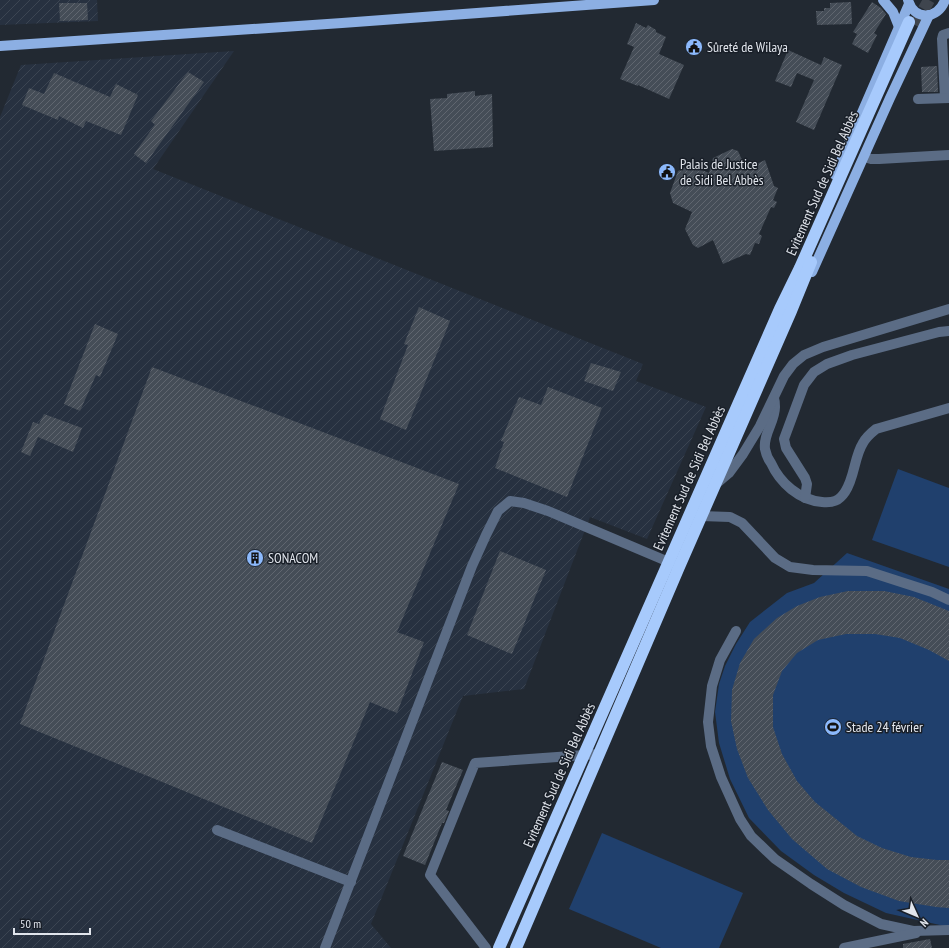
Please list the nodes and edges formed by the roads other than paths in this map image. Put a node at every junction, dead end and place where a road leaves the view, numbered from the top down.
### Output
1 (654, 0) edge
2 (883, 0) edge
3 (908, 1) edge
4 (946, 2) edge
5 (929, 15) junction
6 (907, 25) junction
7 (949, 33) edge
8 (0, 46) edge
9 (947, 98) edge
10 (918, 99) dead end
11 (949, 155) edge
12 (864, 157) junction
13 (949, 309) edge
14 (786, 310) junction
15 (949, 331) edge
16 (774, 396) junction
17 (949, 408) edge
18 (805, 498) junction
19 (705, 499) junction
20 (674, 564) junction
21 (949, 600) edge
22 (736, 631) dead end
23 (599, 754) junction
24 (584, 755) junction
25 (218, 830) dead end
26 (351, 882) junction
27 (929, 930) junction
28 (949, 930) edge
29 (325, 948) edge
30 (486, 948) edge
31 (499, 948) edge
32 (516, 948) edge
33 (844, 948) edge

1 - 8 main road
2 - 6 main road
3 - 5 main road
3 - 6 main road
4 - 5 main road
5 - 12 main road
6 - 14 highway, Evitement Sud de Sidi Bel Abbès
6 - 14 main road
7 - 9 street
9 - 10 street
11 - 12 street
12 - 14 main road
13 - 16 street
14 - 19 highway, Evitement Sud de Sidi Bel Abbès
15 - 18 street
16 - 18 street
16 - 19 street
17 - 18 street
19 - 20 highway, Evitement Sud de Sidi Bel Abbès
19 - 21 street
20 - 23 highway, Evitement Sud de Sidi Bel Abbès
20 - 24 highway, Evitement Sud de Sidi Bel Abbès
20 - 26 street
22 - 27 street
23 - 24 street
23 - 32 highway, Evitement Sud de Sidi Bel Abbès
24 - 30 street
24 - 31 highway, Evitement Sud de Sidi Bel Abbès
25 - 26 street
26 - 29 street
27 - 28 street
27 - 33 street

